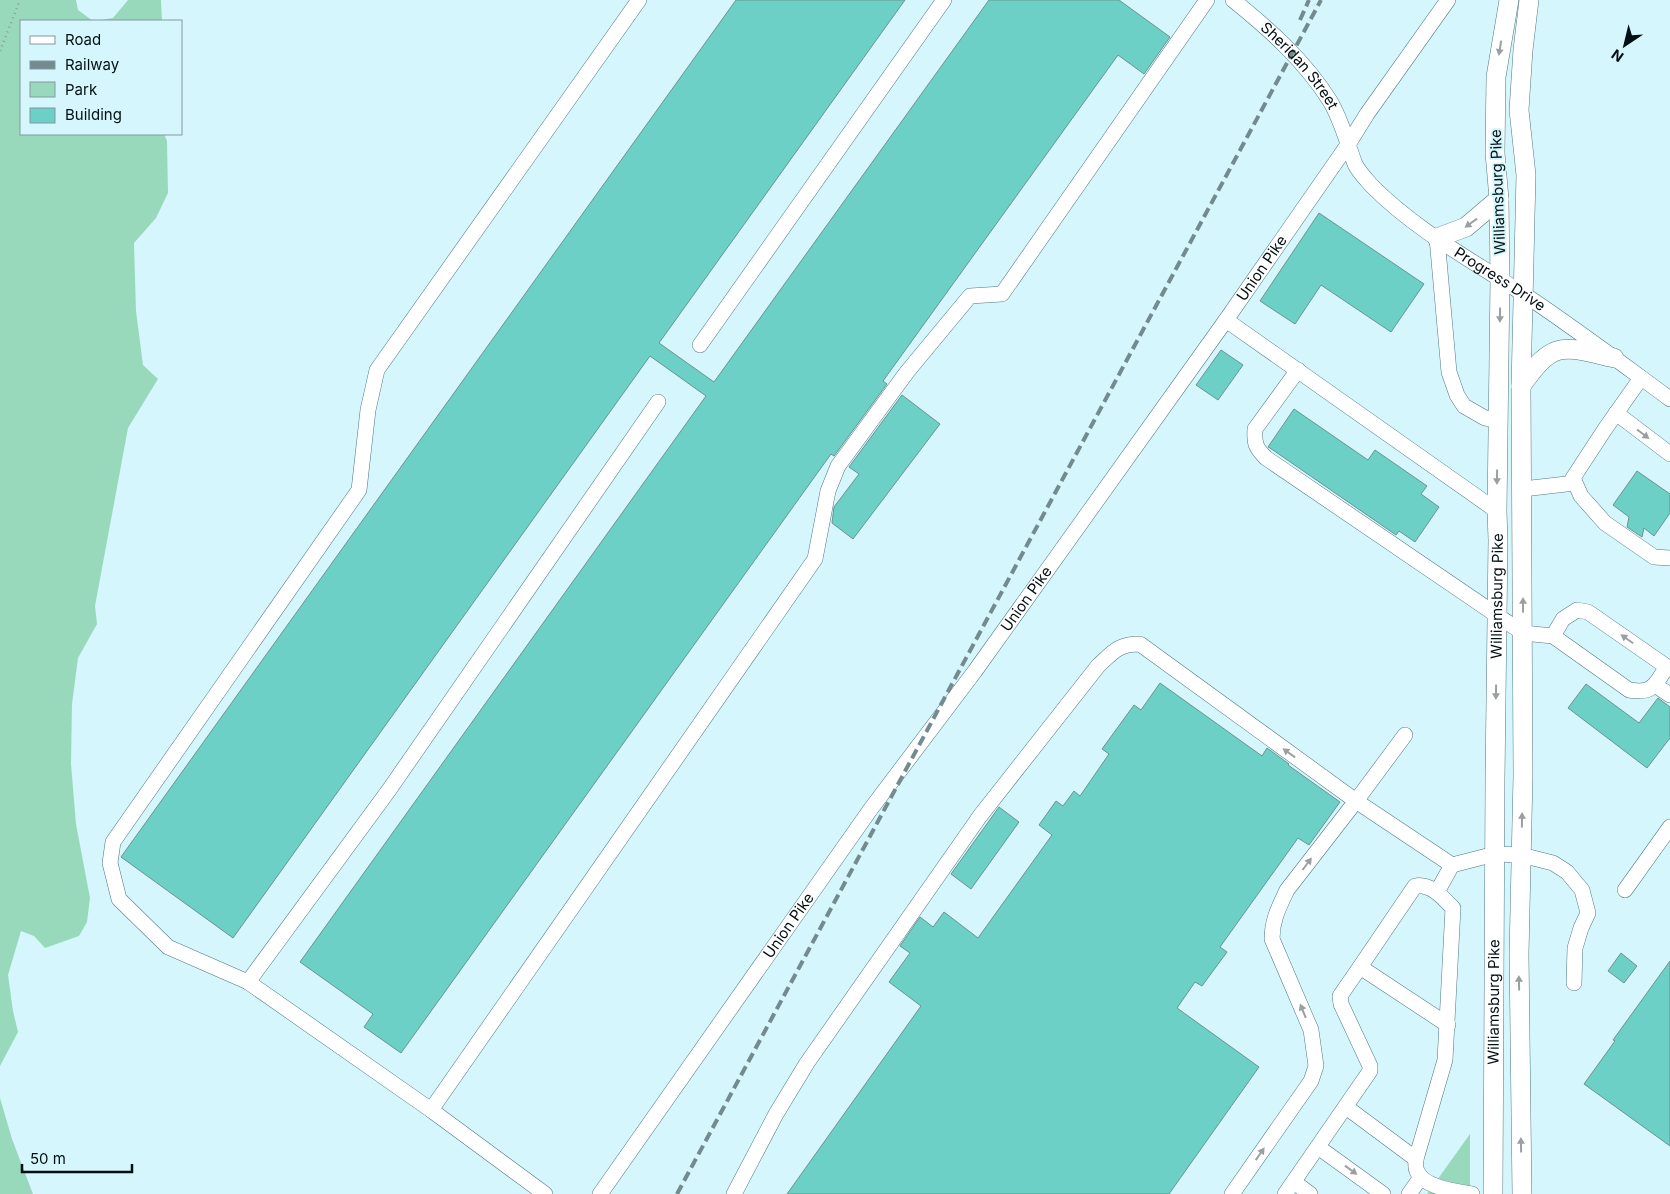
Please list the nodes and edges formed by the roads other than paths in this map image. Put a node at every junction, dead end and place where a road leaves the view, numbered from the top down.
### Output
1 (639, 0) edge
2 (944, 0) edge
3 (1207, 0) edge
4 (1233, 0) edge
5 (1448, 0) edge
6 (1508, 0) edge
7 (1529, 0) edge
8 (1349, 143) junction
9 (1499, 199) junction
10 (1437, 238) junction
11 (1500, 279) junction
12 (1524, 295) junction
13 (1226, 320) junction
14 (700, 345) dead end
15 (1614, 358) junction
16 (1298, 370) junction
17 (1641, 378) junction
18 (1521, 386) junction
19 (1670, 399) edge
20 (658, 402) dead end
21 (1616, 414) junction
22 (1498, 420) junction
23 (1670, 454) edge
24 (1575, 483) junction
25 (1523, 489) junction
26 (1497, 512) junction
27 (1670, 558) edge
28 (1497, 616) junction
29 (1523, 633) junction
30 (1554, 636) junction
31 (1668, 668) edge
32 (1655, 684) junction
33 (1670, 695) edge
34 (1405, 734) dead end
35 (1356, 802) junction
36 (1670, 827) edge
37 (1495, 854) junction
38 (1521, 855) junction
39 (1452, 865) junction
40 (1625, 890) dead end
41 (1437, 892) junction
42 (1360, 967) junction
43 (248, 982) junction
44 (1574, 983) dead end
45 (1448, 1025) junction
46 (1346, 1107) junction
47 (431, 1110) junction
48 (1318, 1147) junction
49 (1416, 1159) junction
50 (1421, 1177) junction
51 (1290, 1188) edge
52 (545, 1194) edge
53 (600, 1194) edge
54 (734, 1194) edge
55 (1232, 1194) edge
56 (1310, 1194) edge
57 (1383, 1194) edge
58 (1409, 1194) edge
59 (1472, 1194) edge
60 (1493, 1194) edge
61 (1522, 1194) edge

1 - 43 street
2 - 14 street
3 - 47 street
4 - 8 street, Sheridan Street
5 - 8 street, Union Pike
6 -> 9 main road, Williamsburg Pike
7 - 12 main road, Williamsburg Pike
8 - 10 street, Progress Drive
8 - 13 street, Union Pike
9 -> 10 main road
9 - 11 main road, Williamsburg Pike
10 - 11 street, Progress Drive
10 - 22 street
11 - 12 street, Progress Drive
11 -> 22 main road, Williamsburg Pike
12 - 15 street, Progress Drive
12 - 18 main road, Williamsburg Pike
13 - 16 street
13 - 53 street, Union Pike
15 - 17 street, Progress Drive
15 - 18 main road
16 - 26 street
16 - 28 street
17 - 19 street, Progress Drive
17 - 21 street
18 - 25 main road, Williamsburg Pike
20 - 43 street
21 -> 23 street
21 - 24 street
22 -> 26 main road, Williamsburg Pike
24 - 25 street
24 - 27 street
29 -> 25 main road, Williamsburg Pike
26 - 28 main road, Williamsburg Pike
28 - 29 street
28 -> 37 main road, Williamsburg Pike
29 - 30 street
38 -> 29 main road, Williamsburg Pike
31 -> 30 street
30 - 32 street
31 - 32 street
32 - 33 street
34 - 35 street
35 - 39 street
35 -> 54 street
55 -> 35 street
36 - 40 street
37 - 38 street
37 - 39 street
37 - 60 main road, Williamsburg Pike
38 - 44 street
61 -> 38 main road, Williamsburg Pike
39 - 41 street
41 - 42 street
41 - 45 street
42 - 45 street
42 - 46 street
43 - 47 street
45 - 49 street
46 - 48 street
46 - 49 street
47 - 52 street
48 - 51 street
48 -> 57 street
49 - 50 street
50 - 58 street
50 - 59 street
51 - 56 street

